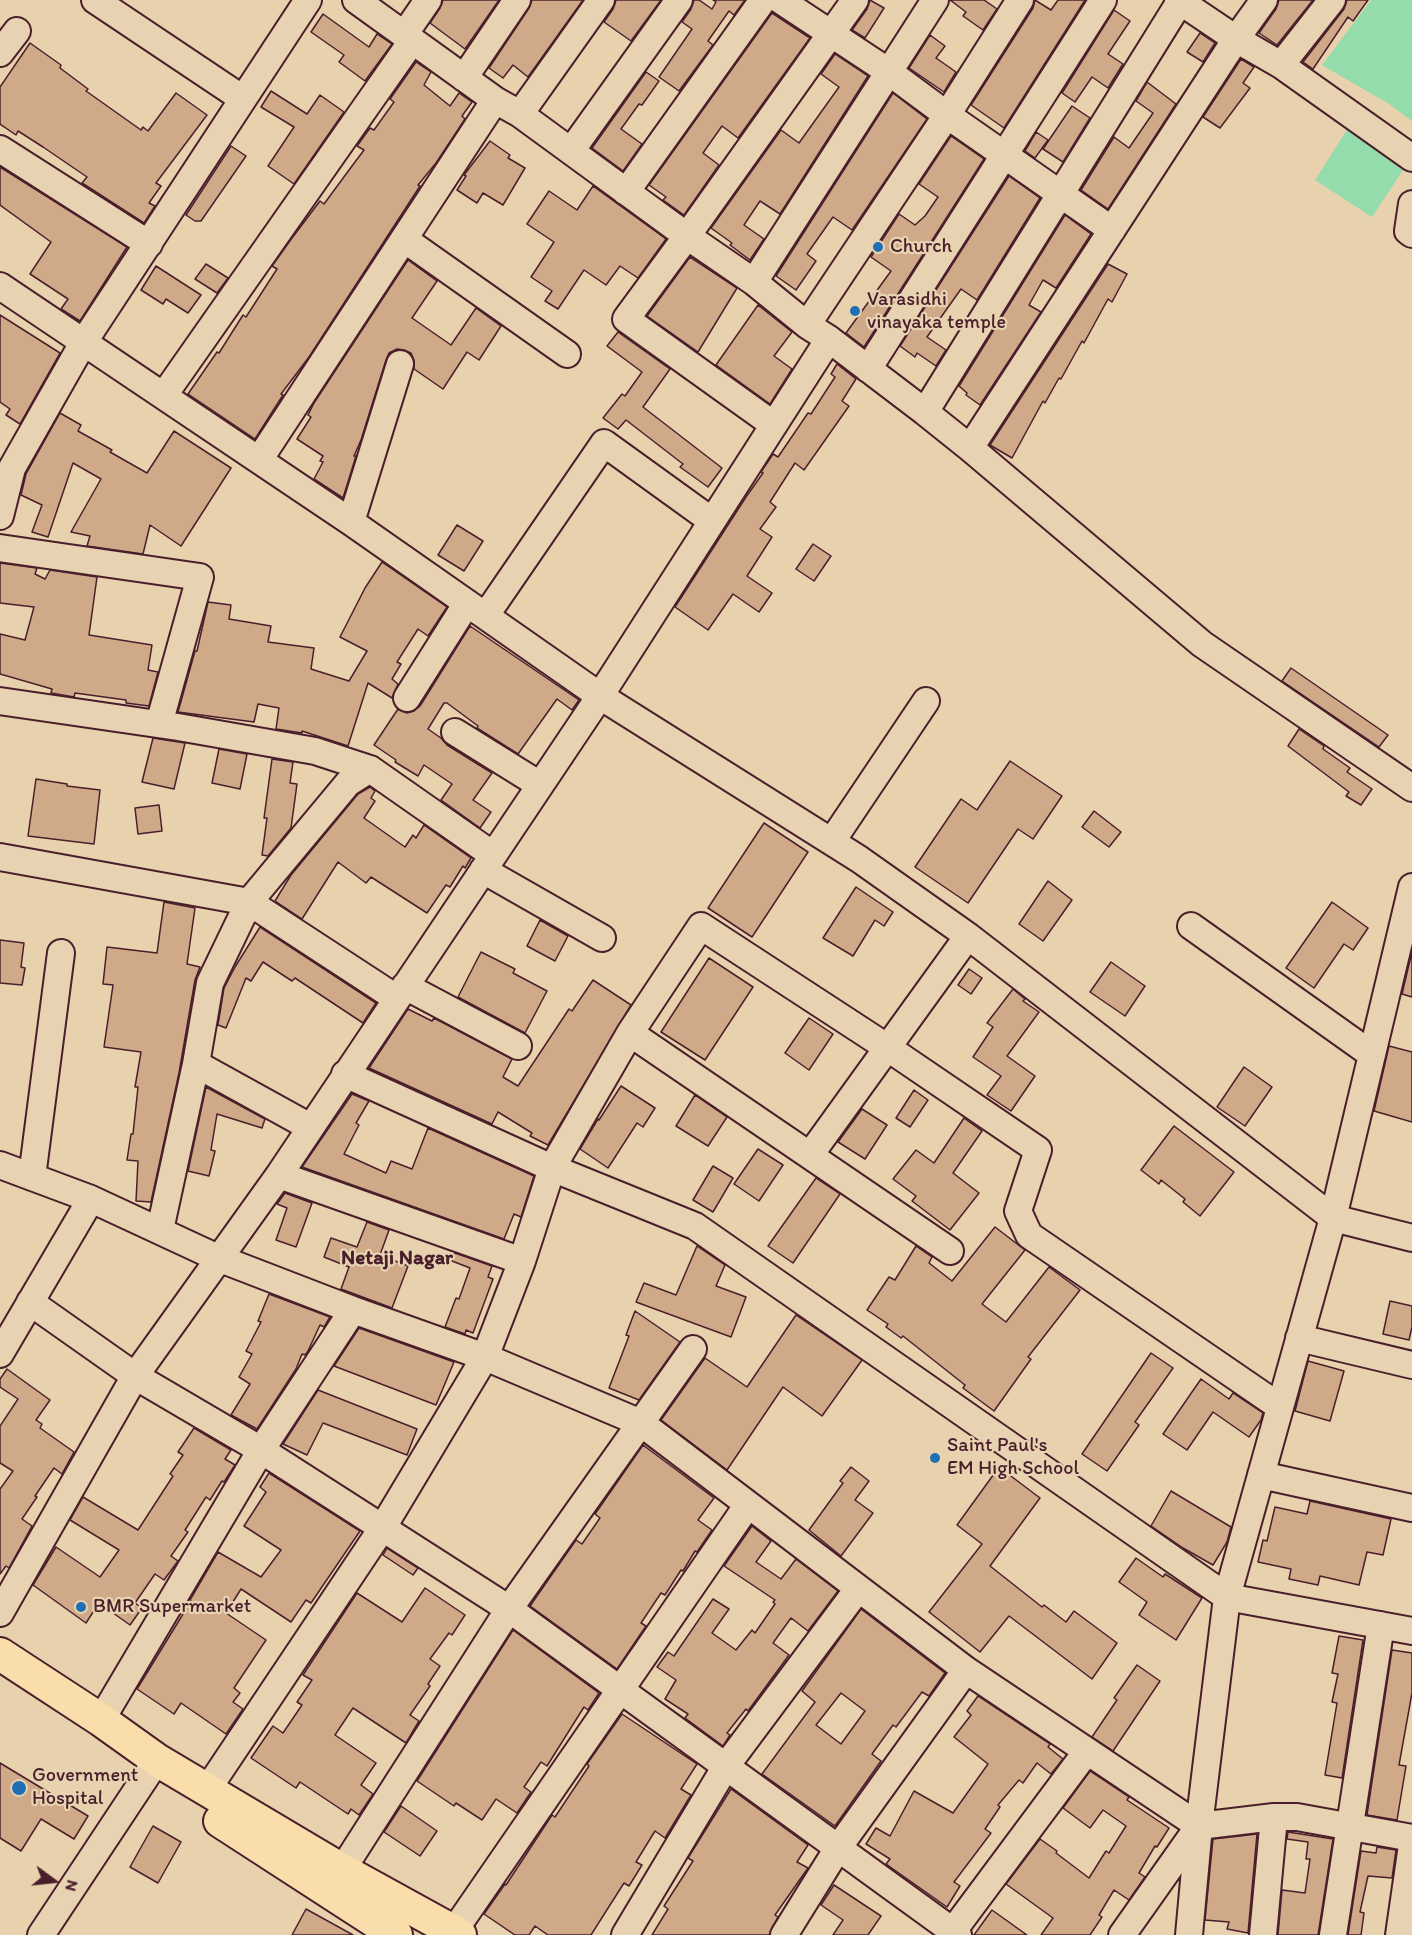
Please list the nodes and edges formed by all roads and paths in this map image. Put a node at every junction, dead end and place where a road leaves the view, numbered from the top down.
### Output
1 (95, 0) edge
2 (308, 0) edge
3 (356, 0) edge
4 (428, 0) edge
5 (517, 0) edge
6 (601, 0) edge
7 (680, 0) edge
8 (763, 0) edge
9 (780, 0) edge
10 (855, 0) edge
11 (935, 0) edge
12 (1020, 0) edge
13 (1102, 0) edge
14 (1264, 0) edge
15 (1332, 0) edge
16 (1180, 1) edge
17 (17, 31) dead end
18 (831, 35) junction
19 (408, 38) junction
20 (1236, 39) junction
21 (0, 53) edge
22 (1281, 65) junction
23 (889, 72) junction
24 (464, 78) junction
25 (243, 99) junction
26 (495, 100) junction
27 (520, 114) junction
28 (946, 115) junction
29 (0, 149) edge
30 (571, 151) junction
31 (1004, 154) junction
32 (1412, 158) edge
33 (626, 192) junction
34 (1061, 194) junction
35 (1412, 204) edge
36 (1112, 230) junction
37 (1412, 234) edge
38 (687, 236) junction
39 (404, 239) junction
40 (149, 243) junction
41 (754, 282) junction
42 (0, 286) edge
43 (807, 325) junction
44 (829, 339) junction
45 (83, 343) junction
46 (567, 354) dead end
47 (400, 364) dead end
48 (868, 369) junction
49 (164, 395) junction
50 (925, 412) junction
51 (774, 425) junction
52 (970, 448) junction
53 (259, 460) junction
54 (0, 516) edge
55 (712, 521) junction
56 (351, 522) junction
57 (0, 548) edge
58 (477, 609) junction
59 (600, 696) junction
60 (407, 698) dead end
61 (0, 701) edge
62 (927, 701) dead end
63 (159, 724) junction
64 (455, 732) dead end
65 (370, 769) junction
66 (540, 785) junction
67 (1412, 788) edge
68 (831, 841) junction
69 (0, 857) edge
70 (488, 862) junction
71 (1412, 888) edge
72 (249, 902) junction
73 (1191, 926) dead end
74 (968, 936) junction
75 (602, 938) dead end
76 (1404, 952) edge
77 (61, 953) dead end
78 (400, 992) junction
79 (630, 1033) junction
80 (518, 1046) dead end
81 (888, 1048) junction
82 (1371, 1054) junction
83 (196, 1064) junction
84 (345, 1074) junction
85 (310, 1127) junction
86 (810, 1155) junction
87 (0, 1165) edge
88 (552, 1168) junction
89 (279, 1174) junction
90 (32, 1177) junction
91 (90, 1199) junction
92 (1333, 1218) junction
93 (160, 1230) junction
94 (1412, 1238) edge
95 (950, 1251) dead end
96 (218, 1258) junction
97 (522, 1261) junction
98 (30, 1302) junction
99 (353, 1310) junction
100 (1299, 1338) junction
101 (693, 1349) dead end
102 (0, 1354) edge
103 (485, 1357) junction
104 (1412, 1365) edge
105 (135, 1376) junction
106 (1280, 1407) junction
107 (641, 1423) junction
108 (261, 1450) junction
109 (1261, 1475) junction
110 (747, 1506) junction
111 (1412, 1508) edge
112 (383, 1527) junction
113 (858, 1589) junction
114 (1227, 1597) junction
115 (509, 1609) junction
116 (0, 1613) edge
117 (1381, 1625) junction
118 (1412, 1631) edge
119 (0, 1654) edge
120 (966, 1670) junction
121 (0, 1679) edge
122 (621, 1690) junction
123 (101, 1720) junction
124 (1087, 1751) junction
125 (726, 1766) junction
126 (152, 1767) junction
127 (207, 1790) junction
128 (1274, 1817) junction
129 (1199, 1826) junction
130 (1349, 1827) junction
131 (1412, 1838) edge
132 (1412, 1845) edge
133 (838, 1848) junction
134 (342, 1870) junction
135 (457, 1933) edge
136 (954, 1934) edge
137 (41, 1935) edge
138 (396, 1935) edge
139 (625, 1935) edge
140 (784, 1935) edge
141 (1122, 1935) edge
142 (1189, 1935) edge
143 (1263, 1935) edge
144 (1333, 1935) edge
145 (1399, 1935) edge

1 - 25 street
2 - 25 street
3 - 19 street
4 - 19 street
5 - 24 street
6 - 27 street
7 - 30 street
8 - 33 street
9 - 18 street
10 - 18 street
11 - 23 street
12 - 28 street
13 - 31 street
14 - 20 street
15 - 22 street
16 - 20 street
16 - 34 street
17 - 21 street
18 - 23 street
18 - 38 street
19 - 24 street
19 - 49 street
20 - 22 street
20 - 36 street
22 - 32 street
23 - 28 street
23 - 41 street
24 - 26 street
25 - 40 street
26 - 27 street
26 - 39 street
27 - 30 street
28 - 31 street
28 - 43 street
29 - 40 street
30 - 33 street
31 - 34 street
31 - 48 street
33 - 38 street
34 - 36 street
34 - 50 street
35 - 37 street
36 - 52 street
38 - 41 street
38 - 51 street
39 - 46 street
39 - 53 street
40 - 45 street
41 - 43 street
42 - 45 street
43 - 44 street
44 - 48 street
44 - 51 street
45 - 49 street
45 - 54 street
47 - 56 street
48 - 50 street
49 - 53 street
50 - 52 street
51 - 55 street
52 - 67 street
53 - 56 street
55 - 58 street
55 - 59 street
56 - 58 street
57 - 63 street
58 - 59 street
58 - 60 street
59 - 66 street
59 - 68 street
61 - 63 street
62 - 68 street
63 - 65 street
64 - 66 street
65 - 70 street
65 - 72 street
66 - 70 street
68 - 74 street
69 - 72 street
70 - 75 street
70 - 78 street
71 - 76 street
72 - 78 street
72 - 83 street
73 - 82 street
74 - 81 street
74 - 92 street
76 - 82 street
77 - 90 street
78 - 80 street
78 - 84 street
79 - 81 street
79 - 86 street
79 - 88 street
81 - 86 street
81 - 106 street
82 - 92 street
83 - 85 street
83 - 93 street
84 - 85 street
84 - 88 street
85 - 89 street
86 - 95 street
87 - 90 street
88 - 97 street
88 - 114 street
89 - 96 street
89 - 97 street
90 - 91 street
91 - 93 street
91 - 98 street
92 - 94 street
92 - 100 street
93 - 96 street
96 - 99 street
96 - 105 street
97 - 103 street
98 - 102 street
98 - 105 street
99 - 103 street
99 - 108 street
100 - 104 street
100 - 106 street
101 - 107 street
103 - 107 street
103 - 112 street
105 - 108 street
105 - 116 street
106 - 109 street
107 - 110 street
107 - 115 street
108 - 112 street
108 - 123 street
109 - 111 street
109 - 114 street
110 - 113 street
110 - 122 street
112 - 115 street
112 - 127 street
113 - 120 street
113 - 125 street
114 - 117 street
114 - 129 street
115 - 122 street
115 - 134 street
117 - 118 street
117 - 130 street
119 - 123 main road
120 - 124 street
120 - 133 street
121 - 126 main road
122 - 125 street
122 - 135 street
123 - 126 main road
124 - 129 street
124 - 136 street
125 - 133 street
125 - 139 street
126 - 127 main road
126 - 137 street
126 - 138 main road
127 - 134 main road
128 - 129 street
128 - 130 street
128 - 143 street
129 - 141 street
129 - 142 street
130 - 131 street
130 - 144 street
132 - 145 street
133 - 136 street
133 - 140 street
134 - 135 main road

